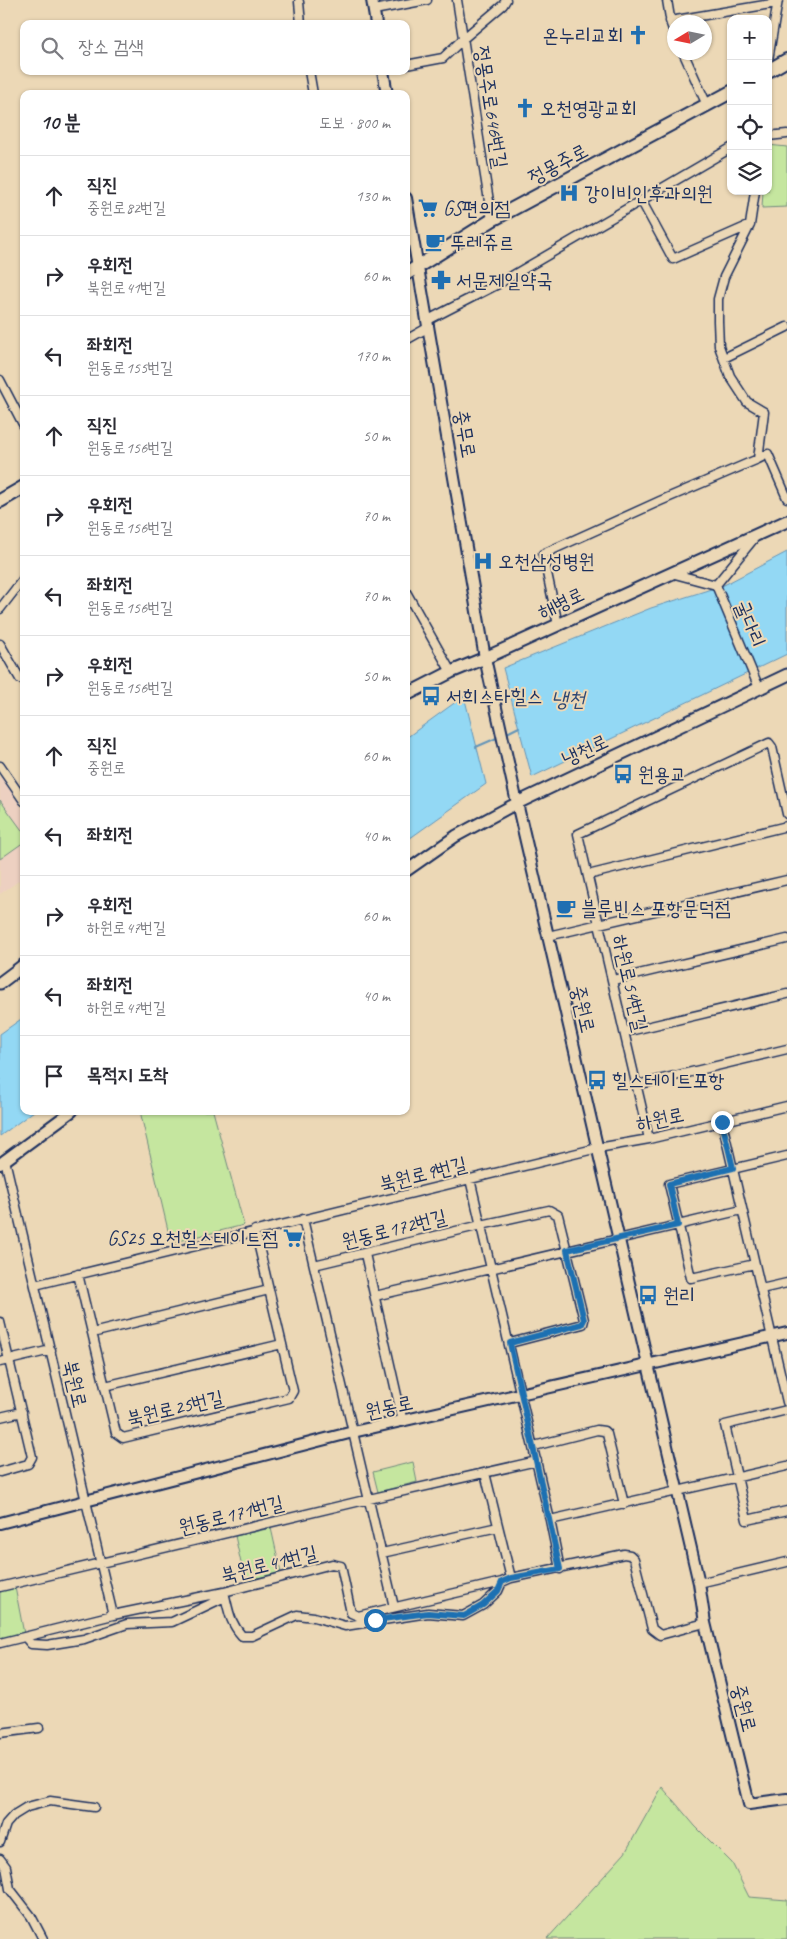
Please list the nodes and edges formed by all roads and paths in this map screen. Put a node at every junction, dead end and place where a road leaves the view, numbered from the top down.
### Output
1 (427, 0) edge
2 (456, 0) edge
3 (506, 0) edge
4 (667, 0) edge
5 (777, 1) edge
6 (299, 2) dead end
7 (373, 5) edge
8 (669, 15) edge
9 (702, 15) edge
10 (301, 20) edge
11 (375, 20) edge
12 (772, 34) edge
13 (464, 38) junction
14 (687, 60) edge
15 (787, 60) edge
16 (410, 64) edge
17 (772, 69) edge
18 (310, 75) edge
19 (384, 75) edge
20 (312, 90) edge
21 (386, 90) edge
22 (727, 94) edge
23 (707, 105) junction
24 (787, 134) edge
25 (772, 136) edge
26 (728, 150) edge
27 (754, 195) edge
28 (641, 200) junction
29 (410, 219) edge
30 (492, 220) junction
31 (750, 225) junction
32 (419, 267) junction
33 (410, 272) edge
34 (429, 324) junction
35 (787, 327) edge
36 (410, 337) edge
37 (724, 358) junction
38 (0, 380) edge
39 (20, 418) edge
40 (758, 459) junction
41 (20, 489) edge
42 (787, 498) edge
43 (0, 501) edge
44 (787, 520) edge
45 (758, 534) junction
46 (671, 573) junction
47 (20, 583) edge
48 (716, 586) junction
49 (410, 599) edge
50 (0, 609) edge
51 (558, 625) junction
52 (0, 644) edge
53 (485, 658) junction
54 (451, 672) junction
55 (787, 675) edge
56 (20, 679) dead end
57 (759, 688) junction
58 (410, 693) edge
59 (0, 766) edge
60 (514, 788) joint
61 (20, 795) edge
62 (517, 803) junction
63 (787, 814) edge
64 (787, 826) edge
65 (410, 868) edge
66 (588, 874) junction
67 (787, 880) edge
68 (600, 924) junction
69 (548, 936) junction
70 (787, 939) edge
71 (20, 968) edge
72 (613, 980) junction
73 (0, 983) edge
74 (787, 994) edge
75 (625, 1032) junction
76 (787, 1049) edge
77 (637, 1085) junction
78 (787, 1106) edge
79 (67, 1115) edge
80 (722, 1122) junction
81 (649, 1139) junction
82 (598, 1148) junction
83 (787, 1156) edge
84 (3, 1162) edge
85 (733, 1168) junction
86 (470, 1179) junction
87 (742, 1210) junction
88 (303, 1220) junction
89 (481, 1225) junction
90 (678, 1225) junction
91 (255, 1230) junction
92 (619, 1238) junction
93 (567, 1250) junction
94 (365, 1254) junction
95 (755, 1264) junction
96 (314, 1265) junction
97 (492, 1268) junction
98 (78, 1274) junction
99 (787, 1283) edge
100 (35, 1284) junction
101 (761, 1289) junction
102 (269, 1290) junction
103 (375, 1296) junction
104 (0, 1322) edge
105 (92, 1333) junction
106 (787, 1333) edge
107 (772, 1337) junction
108 (510, 1343) junction
109 (282, 1344) junction
110 (51, 1350) junction
111 (9, 1360) junction
112 (0, 1362) edge
113 (648, 1365) junction
114 (105, 1386) junction
115 (522, 1393) junction
116 (787, 1402) edge
117 (787, 1410) edge
118 (22, 1412) junction
119 (0, 1417) edge
120 (403, 1422) junction
121 (353, 1432) junction
122 (534, 1446) junction
123 (537, 1461) junction
124 (787, 1466) edge
125 (0, 1472) edge
126 (485, 1473) junction
127 (737, 1478) junction
128 (678, 1492) junction
129 (369, 1499) junction
130 (86, 1500) junction
131 (624, 1504) junction
132 (787, 1511) edge
133 (550, 1520) junction
134 (0, 1524) edge
135 (498, 1527) junction
136 (382, 1553) junction
137 (787, 1562) edge
138 (101, 1563) junction
139 (560, 1569) junction
140 (511, 1578) junction
141 (502, 1582) junction
142 (699, 1583) junction
143 (0, 1587) edge
144 (225, 1595) junction
145 (394, 1607) junction
146 (113, 1615) junction
147 (705, 1623) junction
148 (25, 1637) junction
149 (0, 1642) edge
150 (39, 1728) dead end
151 (0, 1733) edge
152 (787, 1799) edge
153 (94, 1807) dead end
154 (0, 1842) edge
155 (0, 1859) edge
156 (43, 1939) edge

1 - 7 street
2 - 13 street, 정몽주로646번길
3 - 13 street
4 - 8 street
5 - 9 street
5 - 12 street
6 - 10 street
7 - 11 street
13 - 16 street
13 - 30 street, 정몽주로646번길
14 - 23 street
15 - 17 main road
18 - 20 street
19 - 21 street
22 - 23 main road, 정몽주로
23 - 30 main road, 정몽주로
24 - 25 street
26 - 28 street
27 - 31 street
28 - 31 street
28 - 34 street
29 - 32 street, 충무로
30 - 32 main road, 정몽주로
31 - 37 street
32 - 33 main road, 정몽주로
32 - 34 street, 충무로
34 - 36 street
34 - 53 street, 충무로
35 - 37 street
37 - 40 street
38 - 39 street
40 - 42 street
40 - 51 street
41 - 43 main road
44 - 45 main road, 해병로
45 - 46 main road, 해병로
45 - 48 street
46 - 48 street
46 - 51 main road, 해병로
47 - 50 street
48 - 57 street, 굴다리
49 - 54 street
51 - 53 main road, 해병로
52 - 56 street
53 - 54 main road, 해병로
53 - 60 street, 충무로
54 - 58 main road, 해병로
55 - 57 main road, 냉천로
57 - 62 main road, 냉천로
59 - 61 street
60 - 62 street, 중원로
62 - 65 street, 냉천로
62 - 69 street, 중원로
63 - 66 street, 하원로54번길
64 - 66 street
66 - 68 street, 하원로54번길
67 - 68 street
68 - 69 street
68 - 72 street, 하원로54번길
69 - 82 street, 중원로
70 - 72 street
71 - 73 main road
72 - 75 street, 하원로54번길
74 - 75 street
75 - 77 street, 하원로54번길
76 - 77 street
77 - 81 street, 하원로54번길
78 - 80 street, 하원로
79 - 84 street
80 - 81 street, 하원로
80 - 85 street
81 - 82 street, 하원로
82 - 86 street, 북원로9번길
82 - 92 street, 중원로
83 - 85 street
84 - 100 street, 북원로
85 - 87 street
85 - 90 street
86 - 88 street, 북원로9번길
86 - 89 street
87 - 90 street
87 - 95 street
88 - 91 street, 북원로9번길
88 - 96 street
89 - 93 street, 원동로172번길
89 - 94 street, 원동로172번길
89 - 97 street
90 - 92 street
90 - 95 street
91 - 98 street, 북원로9번길
91 - 102 street
92 - 93 street
92 - 113 street, 중원로
93 - 97 street
93 - 108 street
94 - 96 street, 원동로172번길
94 - 103 street
95 - 101 street
96 - 121 street
97 - 103 street
97 - 108 street
98 - 100 street, 북원로9번길
98 - 105 street, 북원로25번길
99 - 101 street
100 - 110 street, 북원로
101 - 107 street
102 - 105 street
102 - 109 street
103 - 120 street
104 - 111 street
105 - 114 street, 북원로25번길
106 - 107 street, 원동로
107 - 113 street, 원동로
107 - 116 street
108 - 115 street
109 - 114 street, 북원로25번길
109 - 114 street, 북원로25번길
110 - 111 street
110 - 130 street, 북원로
111 - 112 street
111 - 118 street
113 - 115 street, 원동로
113 - 128 street, 중원로
115 - 120 street, 원동로
115 - 122 street
117 - 127 street
118 - 119 street
118 - 125 street
120 - 121 street, 원동로
121 - 129 street
121 - 130 street, 원동로
122 - 123 street
122 - 131 street
123 - 126 street, 원동로171번길
123 - 133 street
124 - 127 street
126 - 129 street, 원동로171번길
126 - 135 street
127 - 128 street
127 - 132 street
128 - 131 street
128 - 142 street, 중원로
129 - 136 street
129 - 138 street, 원동로171번길
130 - 134 street, 원동로
130 - 138 street, 북원로
131 - 133 street
133 - 139 street
135 - 136 street
135 - 140 street
136 - 145 street
137 - 142 street
138 - 143 street, 원동로171번길
138 - 146 street, 북원로
139 - 140 street, 북원로41번길
139 - 147 street, 북원로41번길
140 - 141 street, 북원로41번길
141 - 144 street
141 - 145 street, 북원로41번길
142 - 147 street, 중원로
144 - 145 street, 북원로41번길
144 - 146 street, 북원로41번길
144 - 148 street
146 - 148 street, 북원로41번길
147 - 152 street, 중원로
148 - 149 street, 북원로41번길
150 - 151 street
153 - 154 street
155 - 156 street

